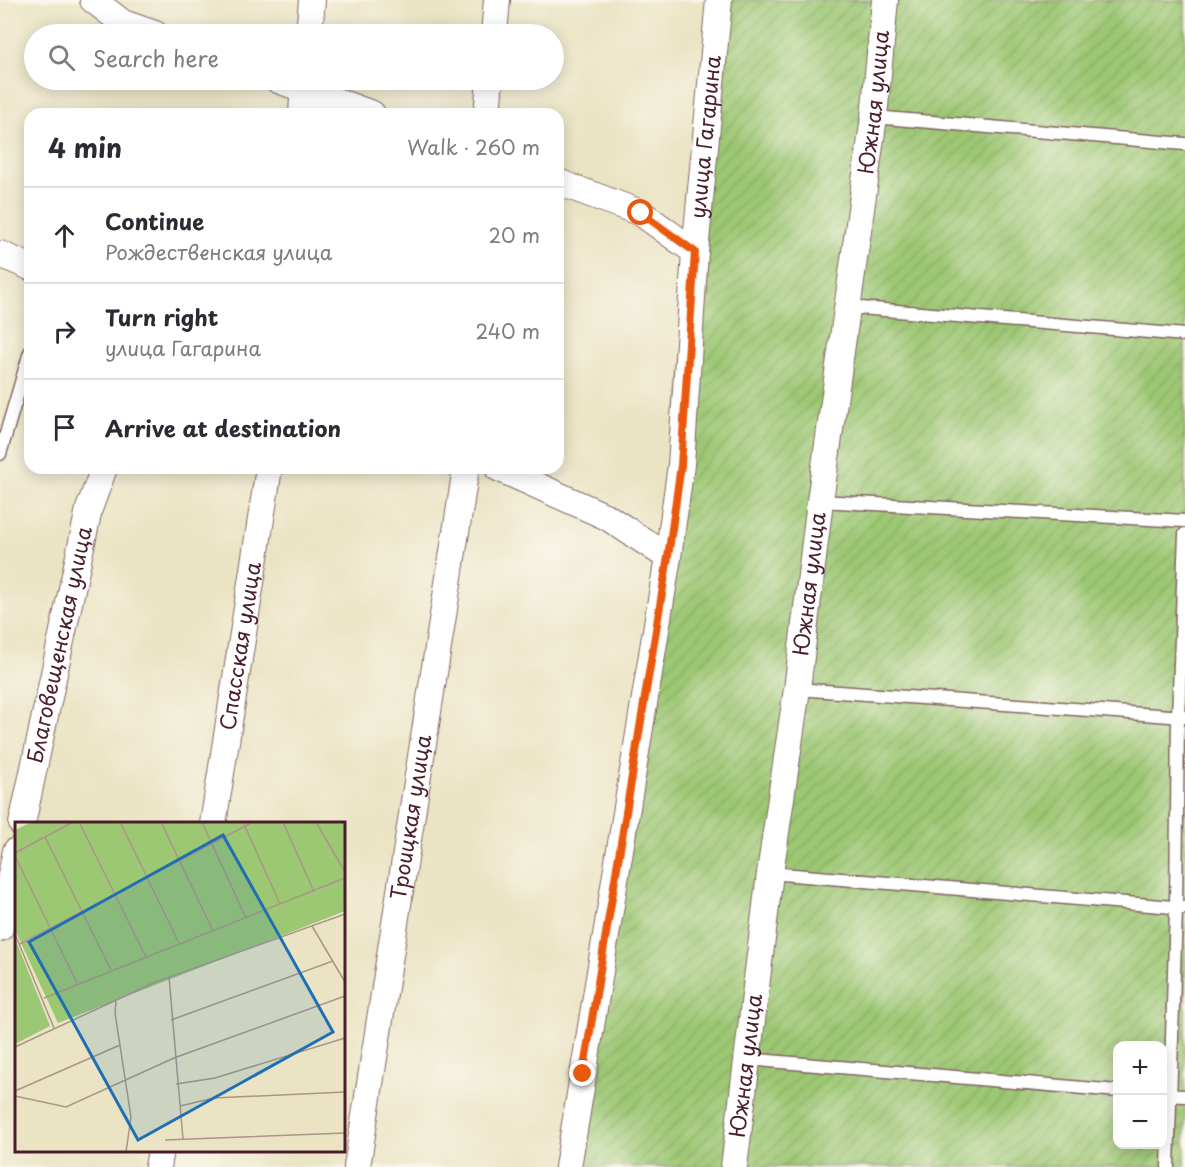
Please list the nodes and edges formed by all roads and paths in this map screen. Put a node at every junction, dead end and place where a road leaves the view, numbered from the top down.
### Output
1 (93, 0) edge
2 (312, 0) edge
3 (497, 0) edge
4 (719, 0) edge
5 (885, 0) edge
6 (126, 24) edge
7 (310, 24) edge
8 (495, 24) edge
9 (489, 90) edge
10 (303, 94) edge
11 (351, 108) edge
12 (488, 108) edge
13 (874, 117) junction
14 (1185, 144) edge
15 (564, 184) edge
16 (695, 252) junction
17 (0, 254) edge
18 (24, 264) edge
19 (849, 307) junction
20 (1185, 334) edge
21 (24, 372) edge
22 (0, 454) edge
23 (102, 474) edge
24 (268, 474) edge
25 (465, 474) edge
26 (511, 474) edge
27 (820, 501) junction
28 (1185, 521) edge
29 (1185, 534) edge
30 (668, 557) junction
31 (797, 689) junction
32 (1181, 717) edge
33 (22, 822) edge
34 (213, 822) edge
35 (15, 856) edge
36 (770, 873) junction
37 (1180, 908) edge
38 (0, 928) edge
39 (747, 1059) junction
40 (1167, 1082) edge
41 (1113, 1091) edge
42 (1167, 1095) edge
43 (1185, 1096) edge
44 (1167, 1131) edge
45 (161, 1152) edge
46 (158, 1167) edge
47 (357, 1167) edge
48 (568, 1167) edge
49 (734, 1167) edge
50 (1168, 1167) edge

1 - 6 street
2 - 7 street
3 - 8 street
4 - 16 street, улица Гагарина
5 - 13 street, Южная улица
9 - 12 street
10 - 11 street
13 - 14 lane
13 - 19 street, Южная улица
15 - 16 street
16 - 30 street, улица Гагарина
17 - 18 street
19 - 20 lane
19 - 27 street, Южная улица
21 - 22 lane
23 - 33 street, Благовещенская улица
24 - 34 street, Спасская улица
25 - 47 street, Троицкая улица
26 - 30 street
27 - 28 lane
27 - 31 street, Южная улица
29 - 32 lane
30 - 48 street, улица Гагарина
31 - 32 lane
31 - 36 street, Южная улица
32 - 37 lane
35 - 38 street
36 - 37 lane
36 - 39 street, Южная улица
37 - 40 lane
39 - 41 lane
39 - 49 street, Южная улица
42 - 43 lane
44 - 50 lane
45 - 46 street

